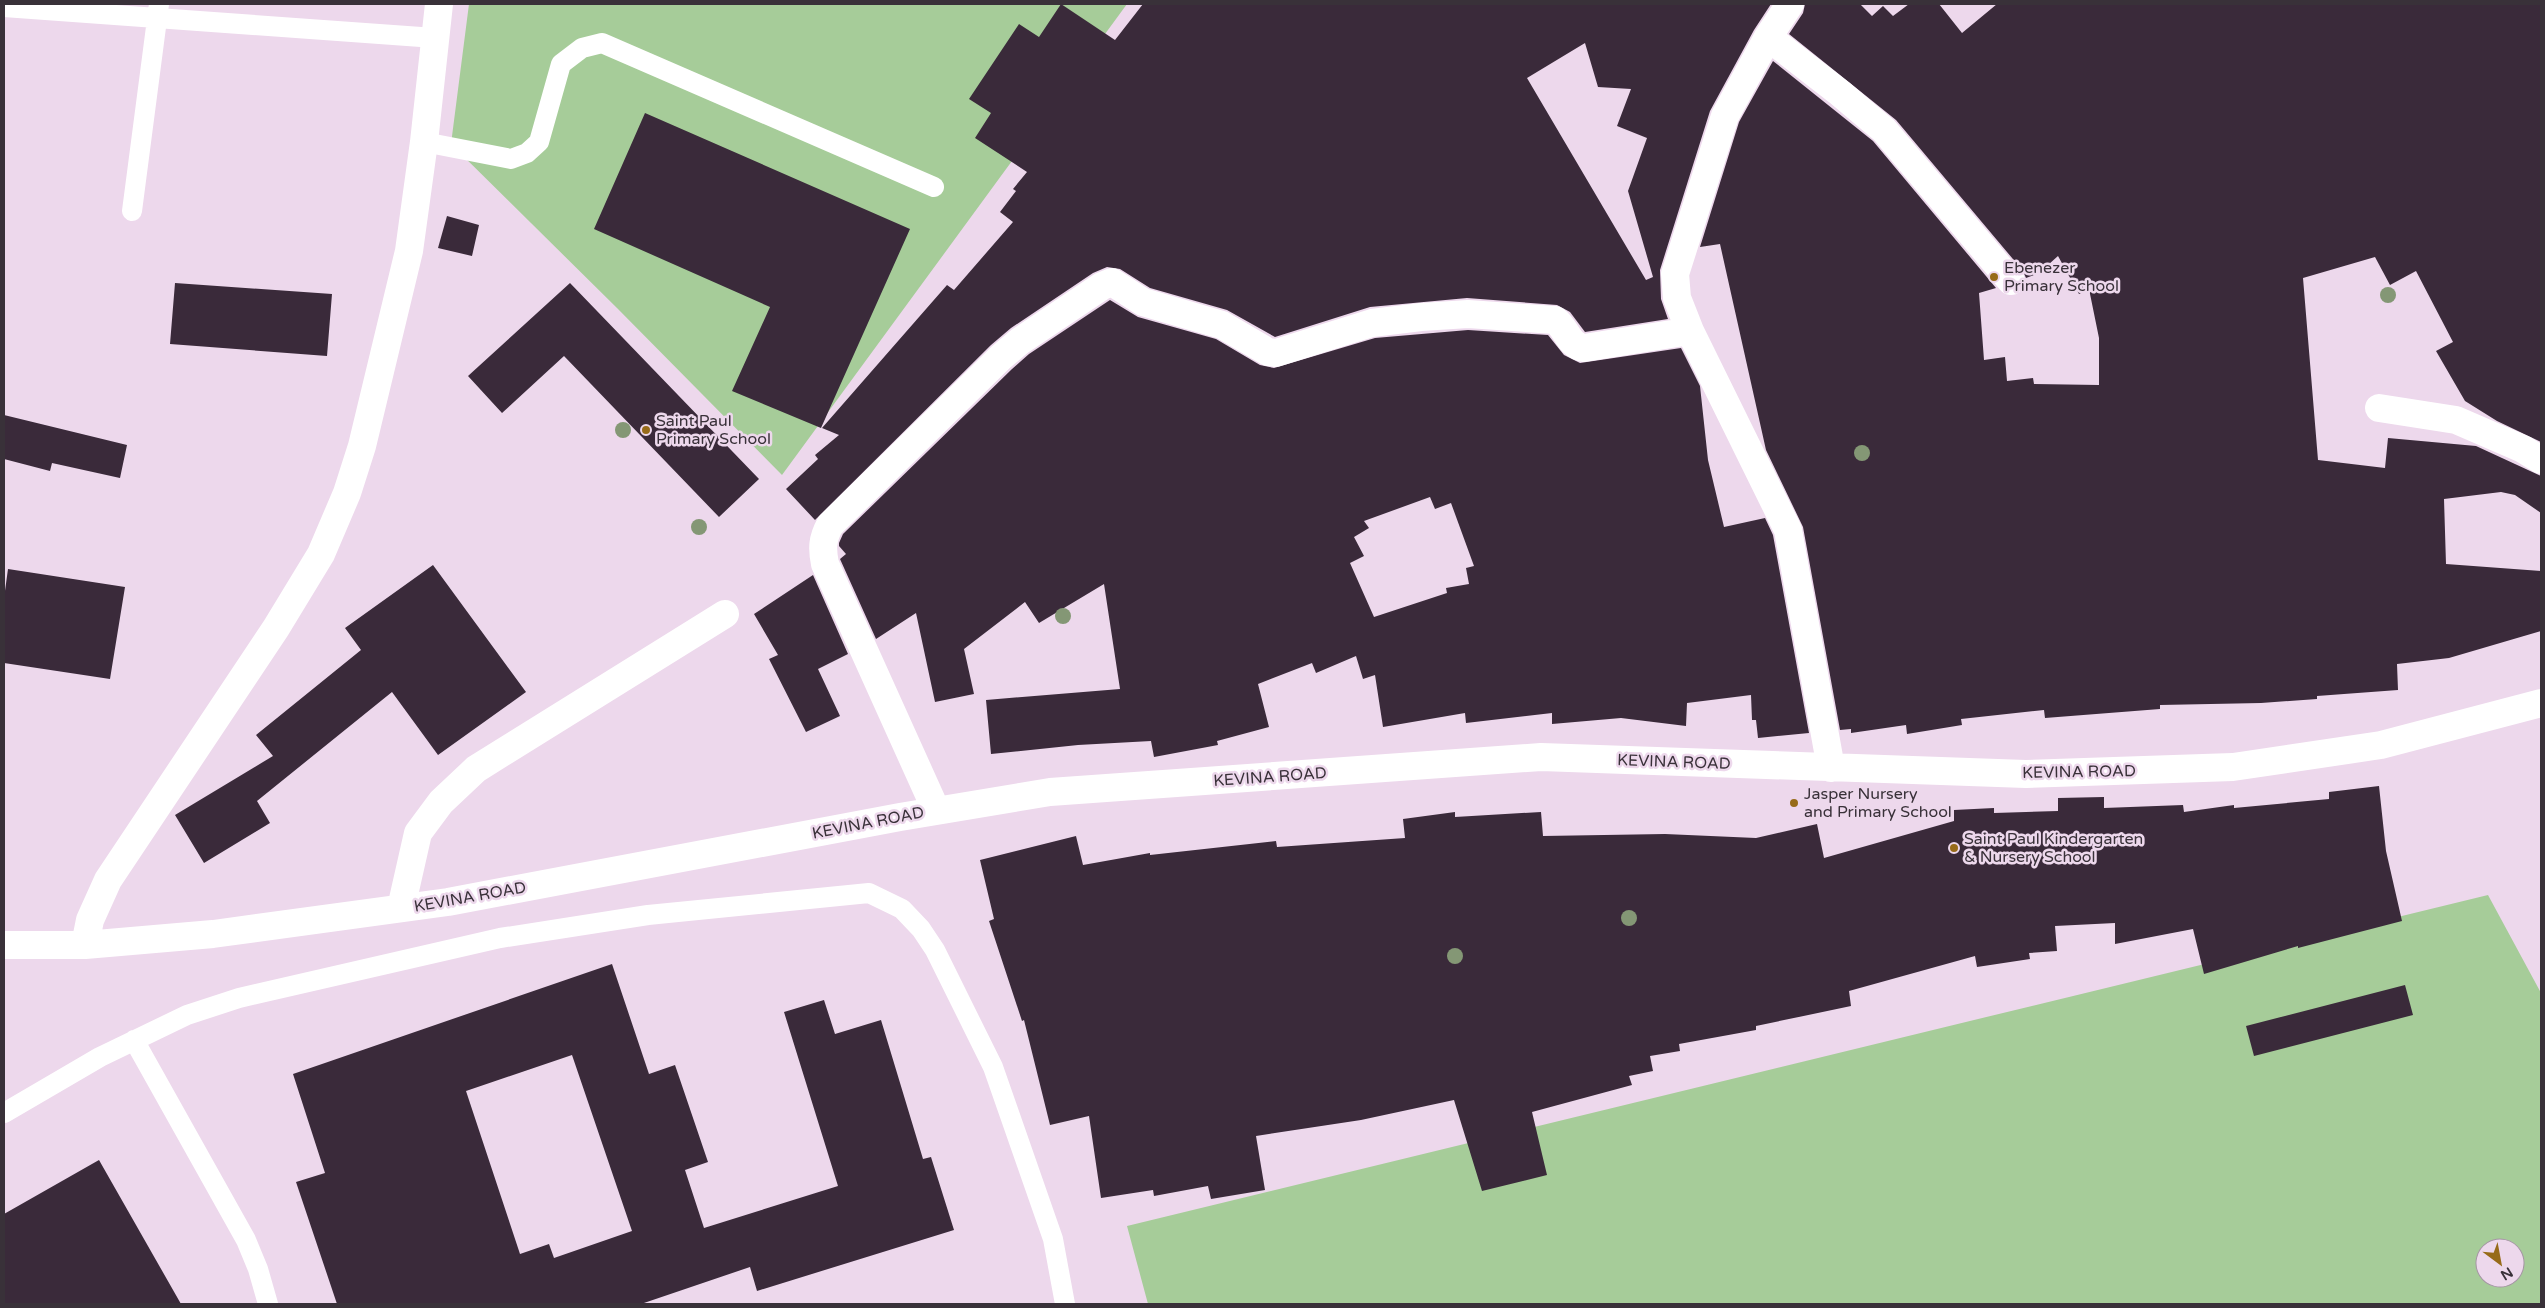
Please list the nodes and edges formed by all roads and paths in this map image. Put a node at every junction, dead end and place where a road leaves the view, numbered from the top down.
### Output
1 (439, 4) edge
2 (1790, 4) edge
3 (4, 7) edge
4 (159, 11) edge
5 (1768, 37) junction
6 (435, 38) junction
7 (424, 142) junction
8 (934, 187) dead end
9 (132, 211) dead end
10 (2011, 281) dead end
11 (1690, 331) junction
12 (2379, 408) dead end
13 (2541, 460) edge
14 (725, 614) dead end
15 (2541, 703) edge
16 (1831, 768) junction
17 (936, 810) junction
18 (400, 908) junction
19 (4, 945) edge
20 (85, 945) junction
21 (134, 1040) junction
22 (4, 1114) edge
23 (268, 1304) edge
24 (1066, 1304) edge

1 - 6 street
2 - 5 street
3 - 4 lane
4 - 6 lane
4 - 9 lane
5 - 10 street
5 - 11 street
6 - 7 street
7 - 8 lane
7 - 20 street
11 - 16 street
11 - 17 street
12 - 13 street
14 - 18 street
15 - 16 street, KEVINA ROAD
16 - 17 street, KEVINA ROAD
17 - 18 street, KEVINA ROAD
18 - 20 street, KEVINA ROAD
19 - 20 street, KEVINA ROAD
21 - 22 lane
21 - 23 lane
21 - 24 lane

